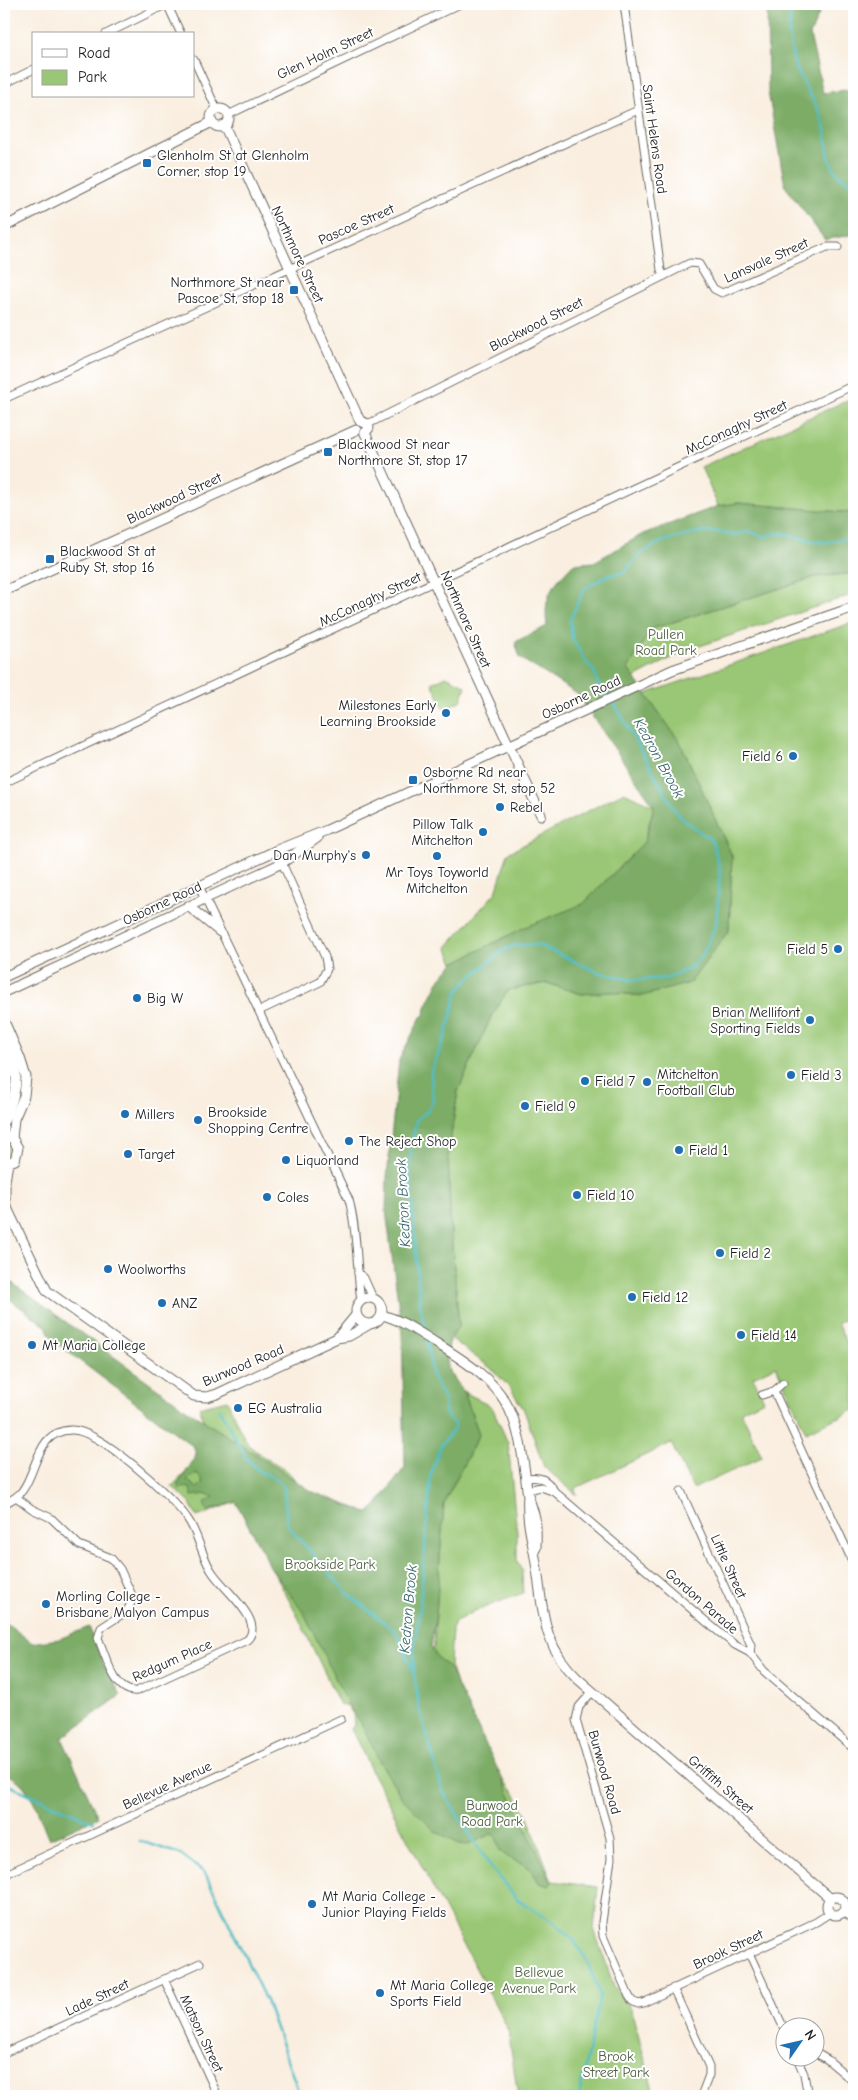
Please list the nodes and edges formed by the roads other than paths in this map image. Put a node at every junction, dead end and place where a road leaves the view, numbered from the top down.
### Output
1 (167, 4) edge
2 (460, 4) edge
3 (624, 4) edge
4 (110, 32) edge
5 (180, 32) edge
6 (195, 62) edge
7 (32, 70) edge
8 (4, 84) edge
9 (217, 110) junction
10 (638, 110) junction
11 (228, 114) junction
12 (212, 122) junction
13 (224, 125) junction
14 (4, 227) edge
15 (838, 247) dead end
16 (290, 268) junction
17 (664, 276) junction
18 (854, 385) edge
19 (4, 399) edge
20 (364, 426) junction
21 (435, 582) junction
22 (4, 590) edge
23 (854, 607) edge
24 (509, 745) junction
25 (4, 783) edge
26 (541, 815) dead end
27 (327, 830) junction
28 (282, 863) junction
29 (199, 886) junction
30 (205, 898) junction
31 (188, 906) junction
32 (220, 932) junction
33 (4, 977) edge
34 (4, 992) edge
35 (259, 1011) junction
36 (4, 1021) edge
37 (4, 1036) edge
38 (4, 1122) edge
39 (8, 1137) edge
40 (6, 1164) edge
41 (4, 1203) edge
42 (358, 1273) junction
43 (373, 1298) junction
44 (361, 1300) junction
45 (356, 1315) junction
46 (382, 1315) junction
47 (368, 1324) junction
48 (337, 1338) junction
49 (783, 1382) dead end
50 (774, 1391) junction
51 (762, 1395) dead end
52 (526, 1478) junction
53 (681, 1491) dead end
54 (528, 1492) junction
55 (555, 1492) junction
56 (16, 1497) junction
57 (4, 1504) edge
58 (854, 1565) edge
59 (750, 1653) junction
60 (592, 1692) junction
61 (341, 1719) dead end
62 (854, 1749) edge
63 (4, 1875) edge
64 (831, 1899) junction
65 (844, 1910) junction
66 (830, 1913) junction
67 (854, 1918) edge
68 (749, 1953) junction
69 (200, 1963) dead end
70 (164, 1980) junction
71 (673, 1988) junction
72 (634, 2003) joint
73 (779, 2018) edge
74 (4, 2054) edge
75 (826, 2059) edge
76 (801, 2068) edge
77 (854, 2082) edge
78 (218, 2096) edge
79 (701, 2096) edge
80 (808, 2096) edge

1 - 4 street
1 - 5 street
2 - 11 street, Glen Holm Street
3 - 10 street, Saint Helens Road
6 - 9 street
7 - 8 street
9 - 11 street
9 - 12 street
10 - 16 street, Pascoe Street
10 - 17 street, Saint Helens Road
11 - 13 street
12 - 13 street
12 - 14 street
13 - 16 street, Northmore Street
15 - 17 street, Lansvale Street
16 - 19 street, Pascoe Street
16 - 20 street, Northmore Street
17 - 20 street, Blackwood Street
18 - 21 street, McConaghy Street
20 - 21 street, Northmore Street
20 - 22 street, Blackwood Street
21 - 24 street, Northmore Street
21 - 25 street, McConaghy Street
23 - 24 street, Osborne Road
24 - 26 street, Northmore Street
24 - 27 street, Osborne Road
27 - 28 street, Osborne Road
27 - 29 street, Osborne Road
28 - 30 street, Osborne Road
28 - 35 street
29 - 30 street
29 - 33 street, Osborne Road
30 - 31 street, Osborne Road
30 - 32 street
31 - 32 street
31 - 34 street, Osborne Road
32 - 35 street
35 - 42 street
36 - 39 street
37 - 38 street
39 - 40 street, Burwood Road
40 - 41 street, Burwood Road
41 - 48 street, Burwood Road
42 - 43 street
42 - 44 street
43 - 44 street
43 - 46 street
44 - 45 street
45 - 47 street
45 - 48 street
46 - 47 street
46 - 52 street
47 - 48 street, Burwood Road
49 - 50 street
50 - 51 street
50 - 58 street
52 - 54 street
52 - 55 street, Gordon Parade
53 - 59 street, Little Street
54 - 55 street
54 - 60 street
55 - 59 street, Gordon Parade
56 - 56 street, Redgum Place
56 - 57 street
59 - 62 street, Gordon Parade
60 - 64 street, Griffith Street
60 - 72 street, Burwood Road
61 - 63 street, Bellevue Avenue
64 - 65 street
64 - 66 street
65 - 66 street
65 - 67 street
66 - 68 street, Brook Street
68 - 71 street, Brook Street
68 - 73 street
69 - 70 street, Lade Street
70 - 74 street, Lade Street
70 - 78 street, Matson Street
71 - 72 street, Brook Street
71 - 79 street
75 - 77 street
76 - 80 street

